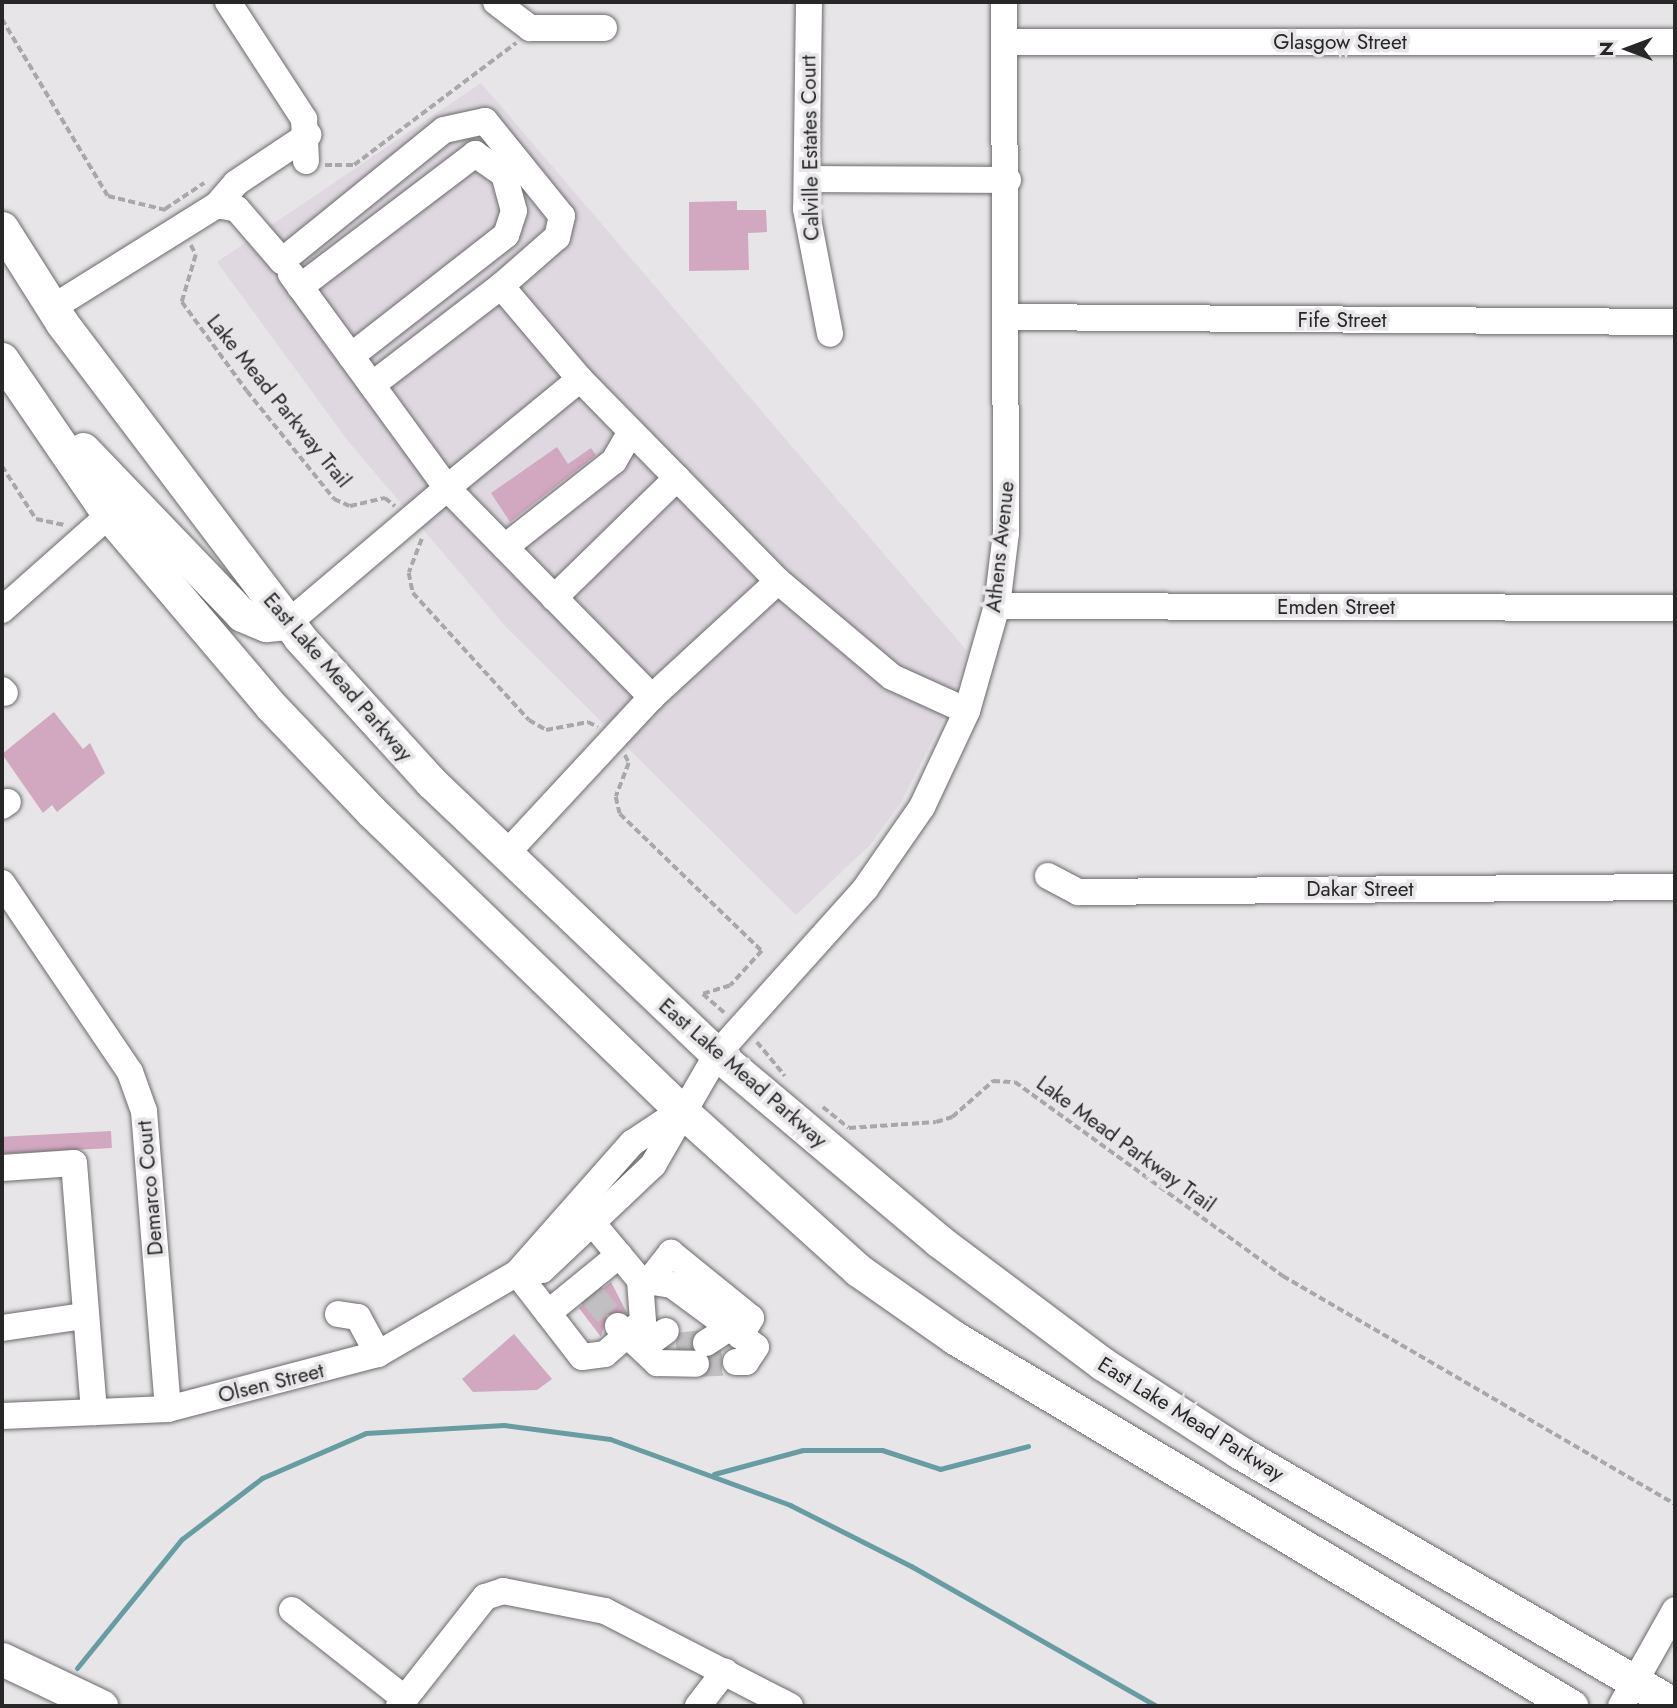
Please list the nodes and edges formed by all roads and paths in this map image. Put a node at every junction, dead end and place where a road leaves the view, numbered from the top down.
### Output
1 (228, 2) edge
2 (496, 2) edge
3 (809, 2) edge
4 (1004, 2) edge
5 (2, 19) edge
6 (530, 29) junction
7 (604, 29) dead end
8 (1004, 42) junction
9 (1675, 42) edge
10 (307, 148) junction
11 (807, 179) junction
12 (1008, 180) junction
13 (217, 205) junction
14 (177, 226) junction
15 (2, 228) edge
16 (282, 261) junction
17 (501, 286) junction
18 (300, 287) junction
19 (52, 308) junction
20 (1009, 317) junction
21 (1675, 322) edge
22 (830, 334) dead end
23 (351, 356) junction
24 (9, 369) edge
25 (580, 379) junction
26 (372, 384) junction
27 (631, 431) junction
28 (2, 466) edge
29 (677, 478) junction
30 (447, 488) junction
31 (109, 515) junction
32 (408, 521) junction
33 (80, 541) junction
34 (505, 547) junction
35 (778, 581) junction
36 (554, 598) junction
37 (997, 606) junction
38 (1675, 608) edge
39 (2, 610) edge
40 (288, 623) junction
41 (652, 697) junction
42 (967, 710) junction
43 (612, 741) junction
44 (506, 854) junction
45 (1048, 876) dead end
46 (2, 883) edge
47 (1675, 887) edge
48 (740, 1026) junction
49 (717, 1054) junction
50 (788, 1078) dead end
51 (699, 1082) joint
52 (818, 1103) dead end
53 (681, 1110) junction
54 (2, 1168) edge
55 (594, 1225) junction
56 (619, 1255) junction
57 (517, 1273) junction
58 (644, 1280) junction
59 (548, 1313) junction
60 (338, 1314) dead end
61 (83, 1316) junction
62 (2, 1328) edge
63 (690, 1341) junction
64 (378, 1354) junction
65 (168, 1409) junction
66 (94, 1412) junction
67 (2, 1416) edge
68 (1675, 1504) edge
69 (292, 1610) dead end
70 (1675, 1610) edge
71 (2, 1659) edge
72 (725, 1671) junction
73 (1628, 1694) edge
74 (402, 1702) edge
75 (1675, 1705) edge
76 (101, 1706) edge
77 (698, 1706) edge
78 (790, 1706) edge
79 (1571, 1706) edge

1 - 10 street
2 - 6 street
3 - 11 street, Calville Estates Court
4 - 8 street, Athens Avenue
5 - 14 path, Lake Mead Parkway Trail
6 - 7 street
6 - 10 path
8 - 9 street, Glasgow Street
8 - 12 street, Athens Avenue
10 - 13 street
11 - 12 street
11 - 22 street, Calville Estates Court
12 - 20 street, Athens Avenue
13 - 14 street
13 - 16 street
14 - 19 street
14 - 32 path, Lake Mead Parkway Trail
15 - 19 main road, East Lake Mead Parkway
16 - 17 street
16 - 18 street
17 - 25 street
17 - 26 street
18 - 23 street
18 - 23 street
19 - 40 main road, East Lake Mead Parkway
20 - 21 street, Fife Street
20 - 37 street, Athens Avenue
23 - 26 street
24 - 31 main road
24 - 40 main road
25 - 27 street
25 - 30 street
26 - 30 street
27 - 29 street
27 - 34 street
28 - 33 path
29 - 35 street
29 - 36 street
30 - 32 street
30 - 34 street
31 - 33 street
31 - 53 main road
32 - 40 street
32 - 43 path, Lake Mead Parkway Trail
33 - 39 street
34 - 36 street
35 - 41 street
35 - 42 street
36 - 41 street
37 - 38 street, Emden Street
37 - 42 street, Athens Avenue
40 - 44 main road, East Lake Mead Parkway
41 - 43 street
42 - 48 street, Athens Avenue
43 - 44 street
43 - 48 path
44 - 49 main road, East Lake Mead Parkway
45 - 47 street, Dakar Street
46 - 65 street, Demarco Court
48 - 49 street, Athens Avenue
48 - 50 path
49 - 51 street, Athens Avenue
49 - 73 main road, East Lake Mead Parkway
51 - 53 street, Olsen Street
52 - 68 path, Lake Mead Parkway Trail
53 - 55 street, Olsen Street
53 - 57 street, Olsen Street
53 - 79 main road
54 - 61 street
55 - 56 street
55 - 57 street, Olsen Street
56 - 58 street
56 - 59 street
57 - 59 street
57 - 64 street, Olsen Street
58 - 63 street
58 - 63 street
59 - 63 street
60 - 64 street
61 - 62 street
61 - 66 street
64 - 65 street, Olsen Street
65 - 66 street, Olsen Street
66 - 67 street, Olsen Street
69 - 74 street
70 - 73 street
71 - 76 main road
72 - 74 street
72 - 77 street
72 - 78 street
73 - 75 main road, East Lake Mead Parkway

